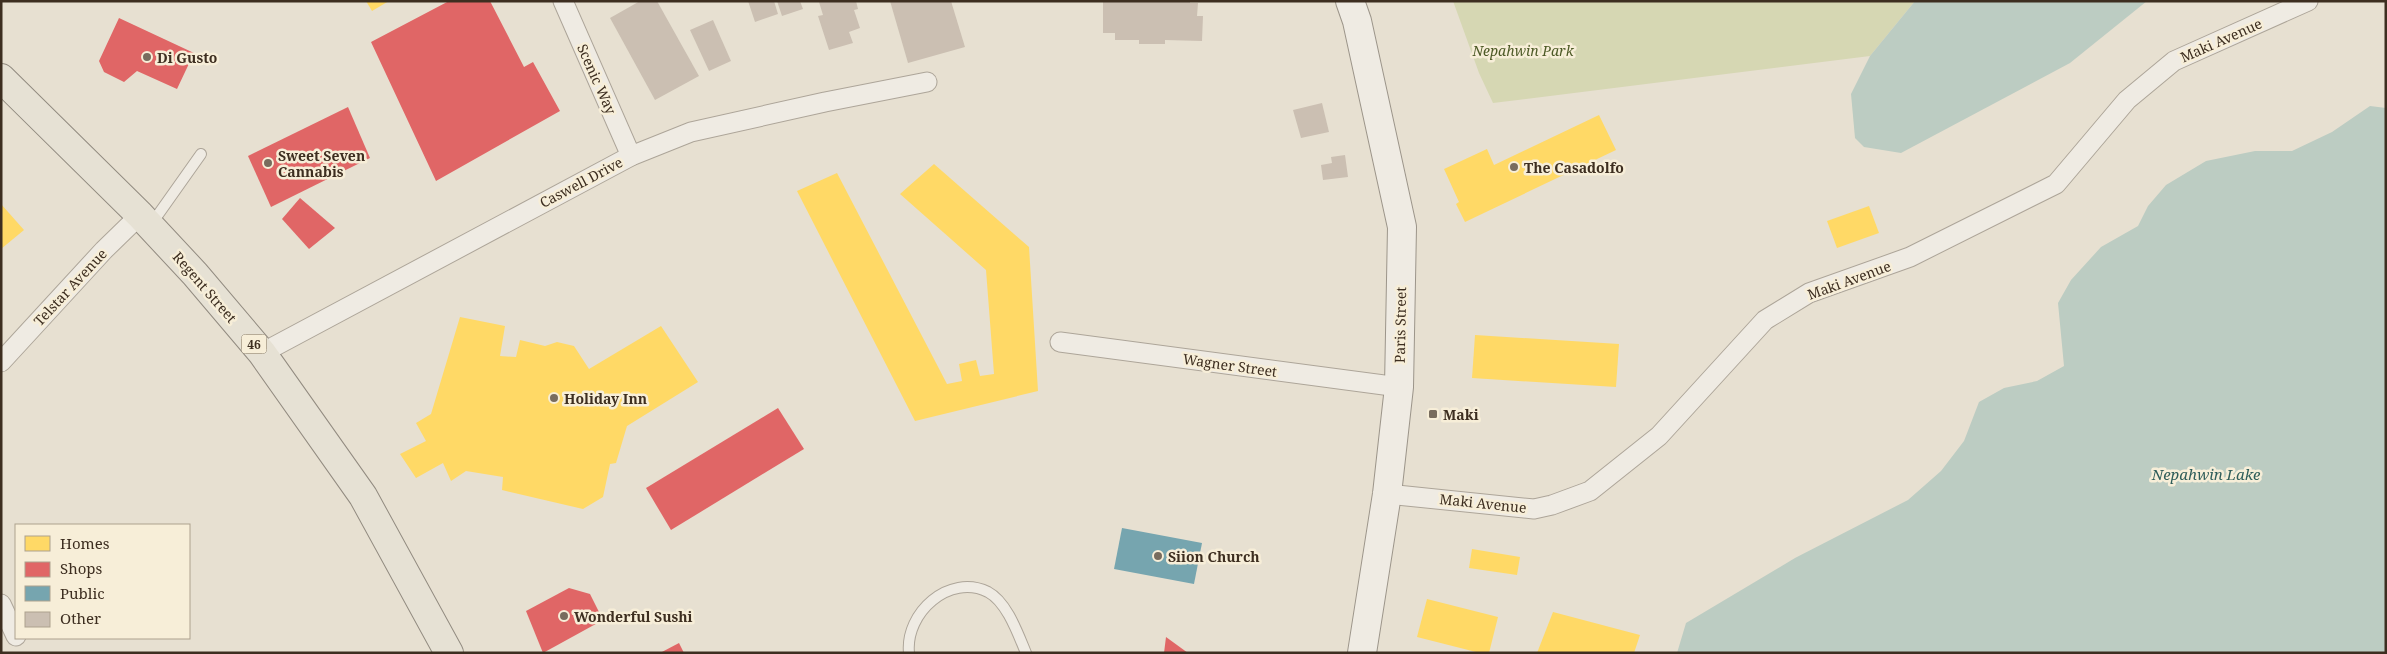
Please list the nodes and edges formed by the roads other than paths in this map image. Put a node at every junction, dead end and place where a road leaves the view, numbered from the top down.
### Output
1 (563, 1) edge
2 (1350, 1) edge
3 (2308, 1) edge
4 (1, 78) edge
5 (927, 82) dead end
6 (201, 154) dead end
7 (631, 156) junction
8 (145, 221) junction
9 (1060, 342) dead end
10 (262, 353) junction
11 (1, 362) edge
12 (1399, 387) junction
13 (1388, 494) junction
14 (1, 604) edge
15 (15, 633) edge
16 (18, 639) edge
17 (24, 653) edge
18 (450, 653) edge
19 (909, 653) edge
20 (1026, 653) edge
21 (1362, 653) edge

1 - 7 street, Scenic Way
2 - 12 main road, Paris Street
3 - 13 street, Maki Avenue
4 - 8 main road, Regent Street / 46
5 - 7 street, Caswell Drive
6 - 8 lane
7 - 10 street, Caswell Drive
8 - 10 main road, Regent Street / 46
8 - 11 street, Telstar Avenue
9 - 12 street, Wagner Street
10 - 18 main road, Regent Street / 46
12 - 13 main road, Paris Street
13 - 21 main road, Paris Street
14 - 15 street
16 - 17 street
19 - 20 lane

